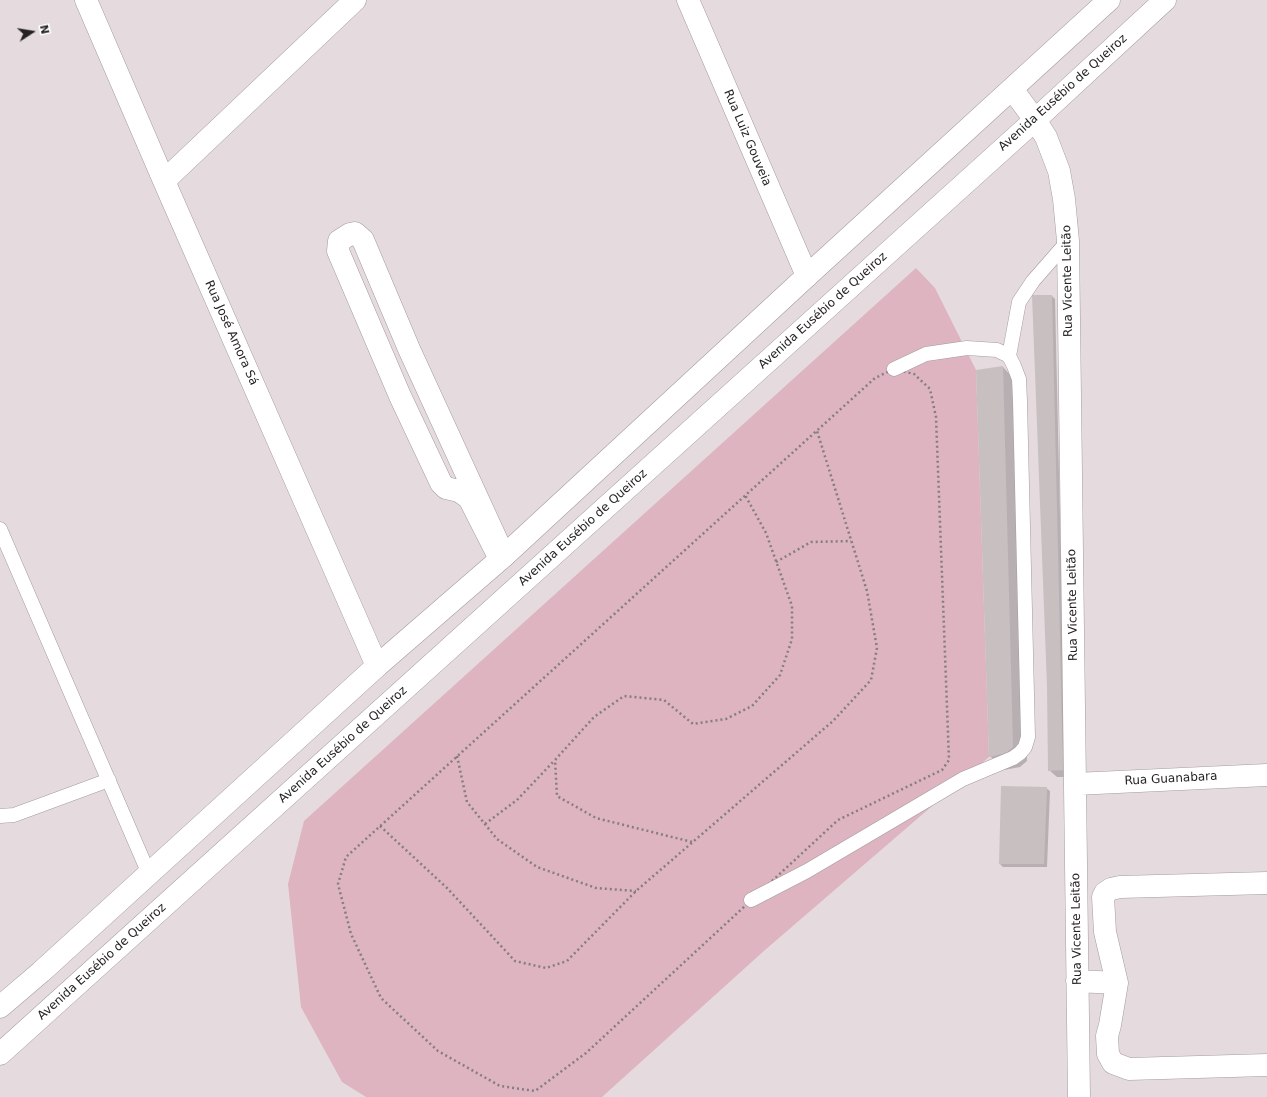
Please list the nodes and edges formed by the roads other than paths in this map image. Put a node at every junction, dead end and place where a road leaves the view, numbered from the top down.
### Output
1 (86, 0) edge
2 (355, 0) edge
3 (688, 0) edge
4 (1109, 0) edge
5 (1165, 0) edge
6 (1012, 89) junction
7 (1035, 120) junction
8 (164, 181) junction
9 (1068, 241) junction
10 (807, 276) junction
11 (409, 349) junction
12 (1009, 356) junction
13 (386, 362) junction
14 (894, 369) road end
15 (424, 381) junction
16 (400, 396) junction
17 (464, 469) junction
18 (441, 484) junction
19 (0, 529) edge
20 (502, 557) junction
21 (377, 666) junction
22 (1267, 775) edge
23 (109, 780) junction
24 (1075, 784) junction
25 (0, 816) edge
26 (149, 874) junction
27 (1267, 883) edge
28 (751, 900) road end
29 (1077, 981) junction
30 (1117, 983) junction
31 (0, 1007) edge
32 (0, 1054) edge
33 (1267, 1065) edge
34 (1079, 1097) edge

1 - 8 street, Rua José Amora Sá
2 - 8 street
3 - 10 street, Rua Luiz Gouveia
4 - 6 street
5 - 7 street, Avenida Eusébio de Queiroz
6 - 7 street, Rua Vicente Leitão
6 - 10 street
7 - 9 street, Rua Vicente Leitão
7 - 32 street, Avenida Eusébio de Queiroz
8 - 21 street, Rua José Amora Sá
9 - 12 lane
9 - 24 street, Rua Vicente Leitão
10 - 20 street
11 - 13 street
11 - 13 street
11 - 15 street
12 - 14 lane
12 - 28 lane
13 - 16 street
15 - 16 street
15 - 17 street
16 - 18 street
17 - 18 street
17 - 20 street
18 - 20 street
19 - 23 lane
20 - 21 street
21 - 26 street
22 - 24 street, Rua Guanabara
23 - 25 lane
23 - 26 lane
24 - 29 street, Rua Vicente Leitão
26 - 31 street
27 - 30 street
29 - 30 street
29 - 34 street, Rua Vicente Leitão
30 - 33 street

